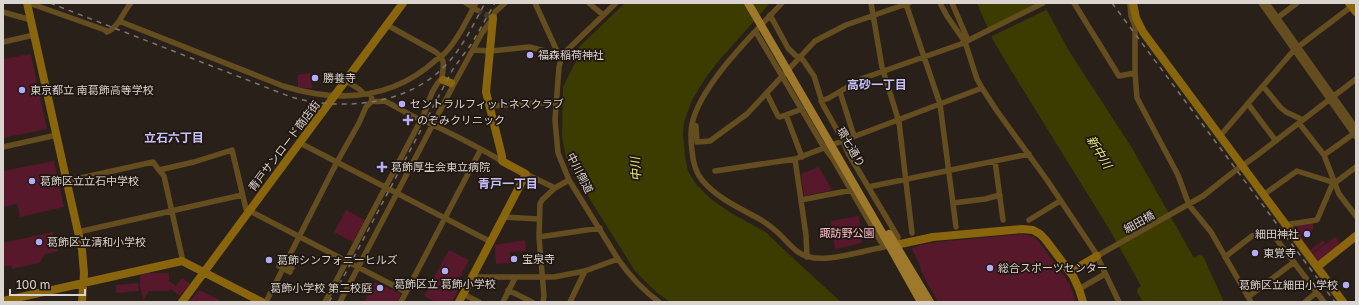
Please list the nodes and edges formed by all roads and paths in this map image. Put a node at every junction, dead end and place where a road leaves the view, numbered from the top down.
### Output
1 (28, 3) edge
2 (130, 3) edge
3 (403, 3) edge
4 (466, 3) edge
5 (505, 3) edge
6 (535, 3) edge
7 (589, 3) edge
8 (616, 3) edge
9 (748, 3) edge
10 (754, 3) edge
11 (782, 3) edge
12 (871, 3) edge
13 (940, 3) edge
14 (952, 3) edge
15 (1043, 3) edge
16 (1074, 3) edge
17 (1132, 3) edge
18 (1261, 3) edge
19 (1267, 3) edge
20 (1297, 3) edge
21 (908, 4) edge
22 (1353, 5) edge
23 (475, 7) edge
24 (3, 12) edge
25 (603, 15) junction
26 (873, 15) junction
27 (770, 16) junction
28 (492, 18) junction
29 (1276, 19) junction
30 (31, 20) junction
31 (119, 21) junction
32 (387, 25) junction
33 (756, 32) junction
34 (34, 35) junction
35 (967, 40) junction
36 (3, 42) edge
37 (1296, 49) junction
38 (473, 50) junction
39 (491, 51) junction
40 (562, 55) junction
41 (441, 56) junction
42 (799, 57) junction
43 (924, 57) junction
44 (883, 71) junction
45 (1135, 73) junction
46 (782, 75) junction
47 (1356, 79) edge
48 (346, 81) junction
49 (448, 81) junction
50 (1263, 86) junction
51 (982, 88) junction
52 (840, 92) junction
53 (371, 93) junction
54 (364, 94) junction
55 (767, 94) junction
56 (334, 97) junction
57 (1332, 98) junction
58 (372, 101) junction
59 (821, 101) junction
60 (556, 102) junction
61 (940, 104) junction
62 (1248, 104) junction
63 (490, 106) junction
64 (802, 109) junction
65 (786, 115) junction
66 (421, 120) junction
67 (898, 120) junction
68 (1301, 121) junction
69 (692, 124) junction
70 (433, 125) junction
71 (1355, 132) edge
72 (57, 135) junction
73 (854, 136) junction
74 (1220, 136) junction
75 (843, 141) junction
76 (1276, 141) junction
77 (300, 143) junction
78 (3, 147) edge
79 (825, 148) junction
80 (480, 149) junction
81 (1029, 154) junction
82 (1324, 155) junction
83 (802, 156) junction
84 (796, 158) junction
85 (502, 161) junction
86 (995, 161) junction
87 (337, 162) junction
88 (1242, 166) junction
89 (1356, 167) edge
90 (160, 170) junction
91 (949, 170) junction
92 (715, 171) dead end
93 (526, 174) junction
94 (905, 179) junction
95 (569, 180) junction
96 (67, 182) junction
97 (1335, 183) junction
98 (385, 187) junction
99 (868, 187) junction
100 (555, 188) junction
101 (852, 190) junction
102 (398, 194) junction
103 (242, 195) junction
104 (1000, 195) junction
105 (1263, 195) junction
106 (801, 200) junction
107 (1060, 201) junction
108 (953, 203) junction
109 (1189, 205) junction
110 (171, 211) junction
111 (249, 211) junction
112 (1356, 216) edge
113 (503, 217) junction
114 (444, 218) junction
115 (539, 219) junction
116 (1003, 220) dead end
117 (1029, 220) dead end
118 (1284, 225) junction
119 (956, 227) dead end
120 (600, 228) junction
121 (78, 232) junction
122 (912, 233) dead end
123 (887, 235) junction
124 (1356, 236) edge
125 (300, 237) junction
126 (539, 237) junction
127 (491, 242) junction
128 (893, 246) junction
129 (1101, 254) junction
130 (807, 257) junction
131 (1225, 257) junction
132 (618, 258) junction
133 (182, 261) junction
134 (347, 261) junction
135 (1294, 262) junction
136 (280, 264) dead end
137 (1316, 267) junction
138 (359, 268) junction
139 (290, 269) dead end
140 (585, 271) junction
141 (204, 272) junction
142 (1070, 272) junction
143 (1105, 274) junction
144 (472, 276) junction
145 (515, 278) junction
146 (542, 278) junction
147 (83, 283) junction
148 (1079, 288) junction
149 (508, 290) junction
150 (406, 292) junction
151 (1317, 292) junction
152 (463, 294) junction
153 (1250, 300) edge
154 (3, 301) edge
155 (403, 301) edge
156 (82, 302) edge
157 (182, 302) edge
158 (262, 302) edge
159 (266, 302) edge
160 (325, 302) edge
161 (340, 302) edge
162 (459, 302) edge
163 (479, 302) edge
164 (502, 302) edge
165 (532, 302) edge
166 (542, 302) edge
167 (570, 302) edge
168 (659, 302) edge
169 (922, 302) edge
170 (930, 302) edge
171 (1083, 302) edge
172 (1119, 302) edge
173 (1305, 302) edge
174 (1324, 302) edge
175 (1343, 302) edge

1 - 30 street
1 - 31 street
2 - 31 street
3 - 32 street, 青戸サンロード商店街
4 - 23 street
5 - 28 street
6 - 40 street
7 - 25 street
8 - 25 street
9 - 123 main road, 環七通り, bridge
10 - 123 main road, 環七通り
11 - 27 street
12 - 26 street
13 - 35 street
14 - 35 street
15 - 35 street
16 - 45 street
17 - 45 street
17 - 74 street
18 - 29 street
19 - 29 street
20 - 29 street
21 - 26 street
21 - 43 street
22 - 37 street
23 - 41 street
24 - 30 street
25 - 40 street
26 - 42 street
26 - 44 street
27 - 33 street
27 - 42 street
28 - 38 street
28 - 39 street
29 - 37 street
30 - 34 street
31 - 56 street
32 - 41 street
32 - 48 street, 青戸サンロード商店街
33 - 46 street
33 - 69 street
34 - 36 street
34 - 72 street
35 - 43 street
35 - 51 street
37 - 50 street
37 - 57 street
38 - 39 street
38 - 49 street
39 - 40 street
39 - 63 street
40 - 60 street, 中川側道
41 - 49 street
41 - 53 street
42 - 46 street
42 - 59 street
43 - 44 street
43 - 61 street
44 - 52 street
44 - 67 street
45 - 109 street
46 - 55 street
46 - 64 street
47 - 57 street, 細田橋
48 - 54 street
48 - 56 street, 青戸サンロード商店街
49 - 66 street
49 - 70 street
50 - 62 street
50 - 68 street
51 - 61 street
51 - 81 street
52 - 59 street
52 - 73 street
53 - 54 street
53 - 58 street
54 - 56 street
55 - 65 street
55 - 69 street
56 - 77 street, 青戸サンロード商店街
57 - 68 street, 細田橋
57 - 71 street
58 - 66 street
58 - 87 street
59 - 75 street
60 - 63 street
60 - 95 street, 中川側道
61 - 67 street
61 - 91 street
62 - 74 street
62 - 76 street
63 - 85 street
64 - 65 street
64 - 79 street
65 - 83 street
66 - 70 street
66 - 98 street
67 - 73 street
67 - 94 street
68 - 76 street, 細田橋
68 - 82 street
69 - 130 street
70 - 80 street
70 - 102 street
71 - 82 street
72 - 78 street
72 - 96 street
73 - 75 street
74 - 88 street
75 - 79 street
75 - 99 street
76 - 88 street, 細田橋
77 - 87 street
77 - 111 street, 青戸サンロード商店街
79 - 83 street
79 - 101 street
80 - 85 street
80 - 114 street
81 - 86 street
81 - 107 street
82 - 97 street
83 - 84 street
84 - 92 street
84 - 106 street
85 - 93 street
86 - 91 street
86 - 104 street
87 - 98 street
87 - 125 street
88 - 105 street
88 - 109 street, 細田橋
89 - 97 street
90 - 96 street
90 - 103 street
90 - 110 street
91 - 94 street
91 - 108 street
93 - 100 street
93 - 113 street
94 - 99 street
94 - 122 street
95 - 100 street
95 - 120 street, 中川側道
96 - 121 street
97 - 105 street
97 - 112 street
97 - 118 street
98 - 102 street
98 - 134 street
99 - 128 street
100 - 115 street
101 - 106 street
101 - 128 street
102 - 114 street
102 - 138 street
103 - 110 street
103 - 111 street
104 - 108 street
104 - 116 street
105 - 118 street
106 - 130 street
107 - 117 street
107 - 129 street
108 - 119 street
109 - 129 street, 細田橋
109 - 131 street
110 - 121 street
110 - 133 street
111 - 125 street
111 - 141 street, 青戸サンロード商店街
113 - 115 street
113 - 127 street
114 - 127 street
114 - 150 street
115 - 126 street
118 - 137 street
120 - 126 street
120 - 132 street, 中川側道
121 - 147 street
123 - 128 main road, 環七通り
124 - 137 street
125 - 134 street
125 - 159 street
126 - 146 street
127 - 144 street
128 - 130 street
128 - 142 street
128 - 169 main road, 環七通り
128 - 170 main road, 環七通り
129 - 142 street
129 - 143 street
131 - 135 street
131 - 153 street
132 - 140 street
132 - 168 street, 中川側道
133 - 141 street
133 - 147 street
134 - 138 street
134 - 160 street
135 - 151 street
135 - 153 street
136 - 139 street, bridge
137 - 175 street
138 - 150 street
138 - 161 street
140 - 146 street
140 - 167 street
141 - 157 street, 青戸サンロード商店街
141 - 158 street
142 - 148 street
143 - 148 street
143 - 172 street
144 - 145 street
144 - 152 street
145 - 146 street
145 - 149 street
146 - 166 street
147 - 154 street
147 - 156 street
148 - 171 street
149 - 164 street
149 - 165 street
150 - 155 street
151 - 173 street
151 - 174 street
152 - 162 street
152 - 163 street

